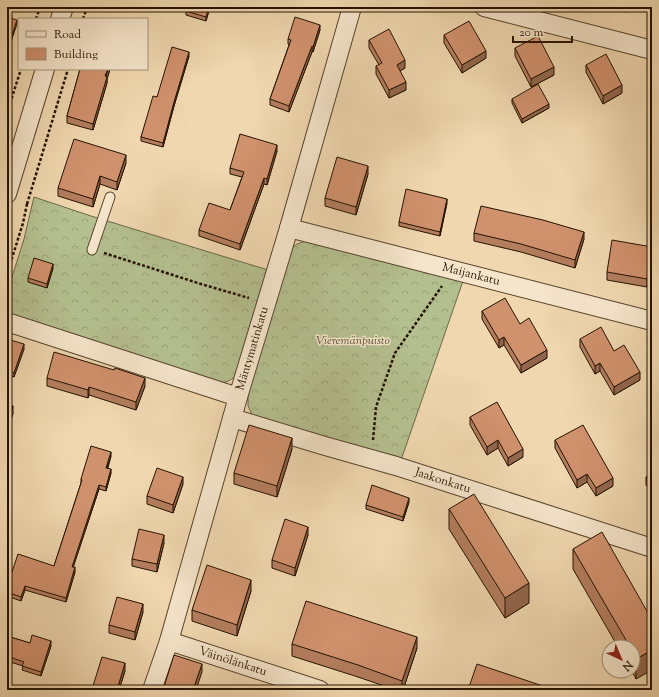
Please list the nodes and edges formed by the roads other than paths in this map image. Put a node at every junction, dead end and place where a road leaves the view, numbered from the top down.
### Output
1 (64, 7) edge
2 (352, 7) edge
3 (484, 7) edge
4 (60, 18) edge
5 (652, 50) edge
6 (45, 70) edge
7 (7, 194) edge
8 (110, 197) dead end
9 (289, 228) junction
10 (92, 250) road end
11 (7, 322) edge
12 (652, 322) edge
13 (238, 397) junction
14 (232, 418) junction
15 (652, 548) edge
16 (168, 641) junction
17 (152, 690) edge
18 (320, 690) edge

1 - 4 street
2 - 9 street, Mäntymatinkatu
3 - 5 street
6 - 7 street
8 - 10 lane
9 - 12 street, Maijankatu
9 - 13 street, Mäntymatinkatu
11 - 13 street
13 - 14 street, Mäntymatinkatu
14 - 15 street, Jaakonkatu
14 - 16 street, Mäntymatinkatu
16 - 17 street, Mäntymatinkatu
16 - 18 street, Väinölänkatu

